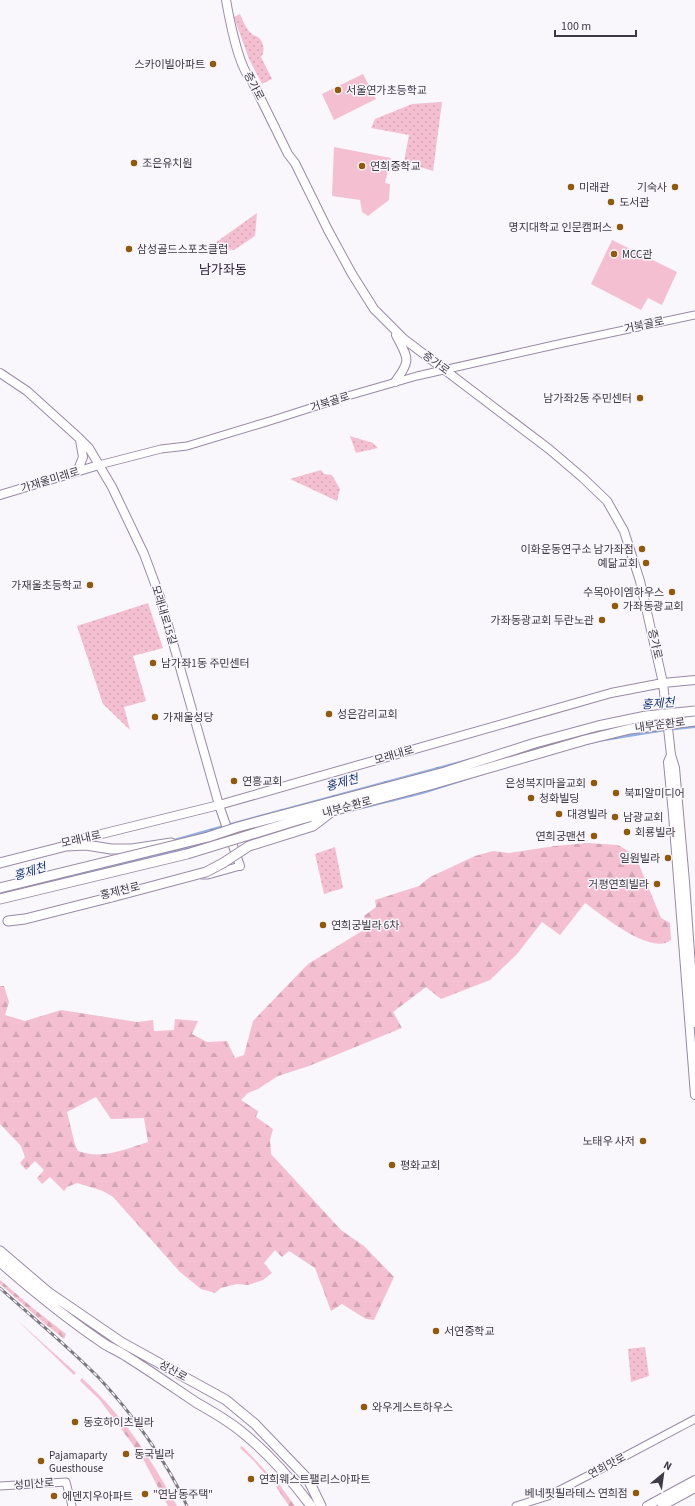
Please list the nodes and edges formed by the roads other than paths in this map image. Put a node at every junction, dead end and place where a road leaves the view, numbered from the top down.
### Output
1 (226, 0) edge
2 (695, 315) edge
3 (393, 329) junction
4 (444, 369) junction
5 (0, 372) edge
6 (395, 382) junction
7 (79, 438) junction
8 (99, 465) junction
9 (78, 470) junction
10 (0, 495) edge
11 (695, 680) edge
12 (695, 684) edge
13 (666, 686) junction
14 (695, 711) edge
15 (695, 721) edge
16 (671, 751) junction
17 (219, 804) junction
18 (334, 811) junction
19 (208, 837) junction
20 (0, 859) edge
21 (239, 862) joint
22 (0, 863) edge
23 (0, 888) edge
24 (0, 899) edge
25 (4, 922) edge
26 (695, 1023) edge
27 (695, 1095) edge
28 (1, 1254) edge
29 (695, 1418) edge
30 (695, 1480) edge
31 (309, 1482) junction
32 (0, 1486) edge
33 (695, 1488) edge
34 (72, 1506) edge
35 (311, 1506) edge
36 (321, 1506) edge
37 (328, 1506) edge
38 (516, 1506) edge
39 (647, 1506) edge
40 (662, 1506) edge

1 - 3 main road, 증가로
2 - 4 street, 거북골로
3 - 4 main road, 증가로
3 - 6 main road
4 - 6 street, 거북골로
4 - 13 main road, 증가로
5 - 7 main road
6 - 8 street, 거북골로
7 - 8 main road
7 - 9 main road
8 - 9 main road, 가재울미래로
8 - 17 main road, 모래내로15길
9 - 10 main road, 가재울미래로
11 - 13 main road, 모래내로
12 - 13 main road, 모래내로
13 - 16 main road, 증가로, bridge
13 - 17 main road, 모래내로
14 - 19 main road, 내부순환로, bridge
15 - 18 main road, 내부순환로, bridge
16 - 26 main road
16 - 27 main road
17 - 20 main road, 모래내로
17 - 21 main road, 모래내로15길, bridge
18 - 24 main road, 내부순환로, bridge
18 - 25 main road, bridge
19 - 22 main road, bridge
19 - 23 main road, 내부순환로, bridge
21 - 25 street, 홍제천로
28 - 31 main road, 성산로
28 - 35 main road, 성산로
29 - 38 street, 연희맛로
30 - 39 main road
31 - 36 main road, 성산로
31 - 37 main road
32 - 34 street, 성미산로
33 - 40 main road

